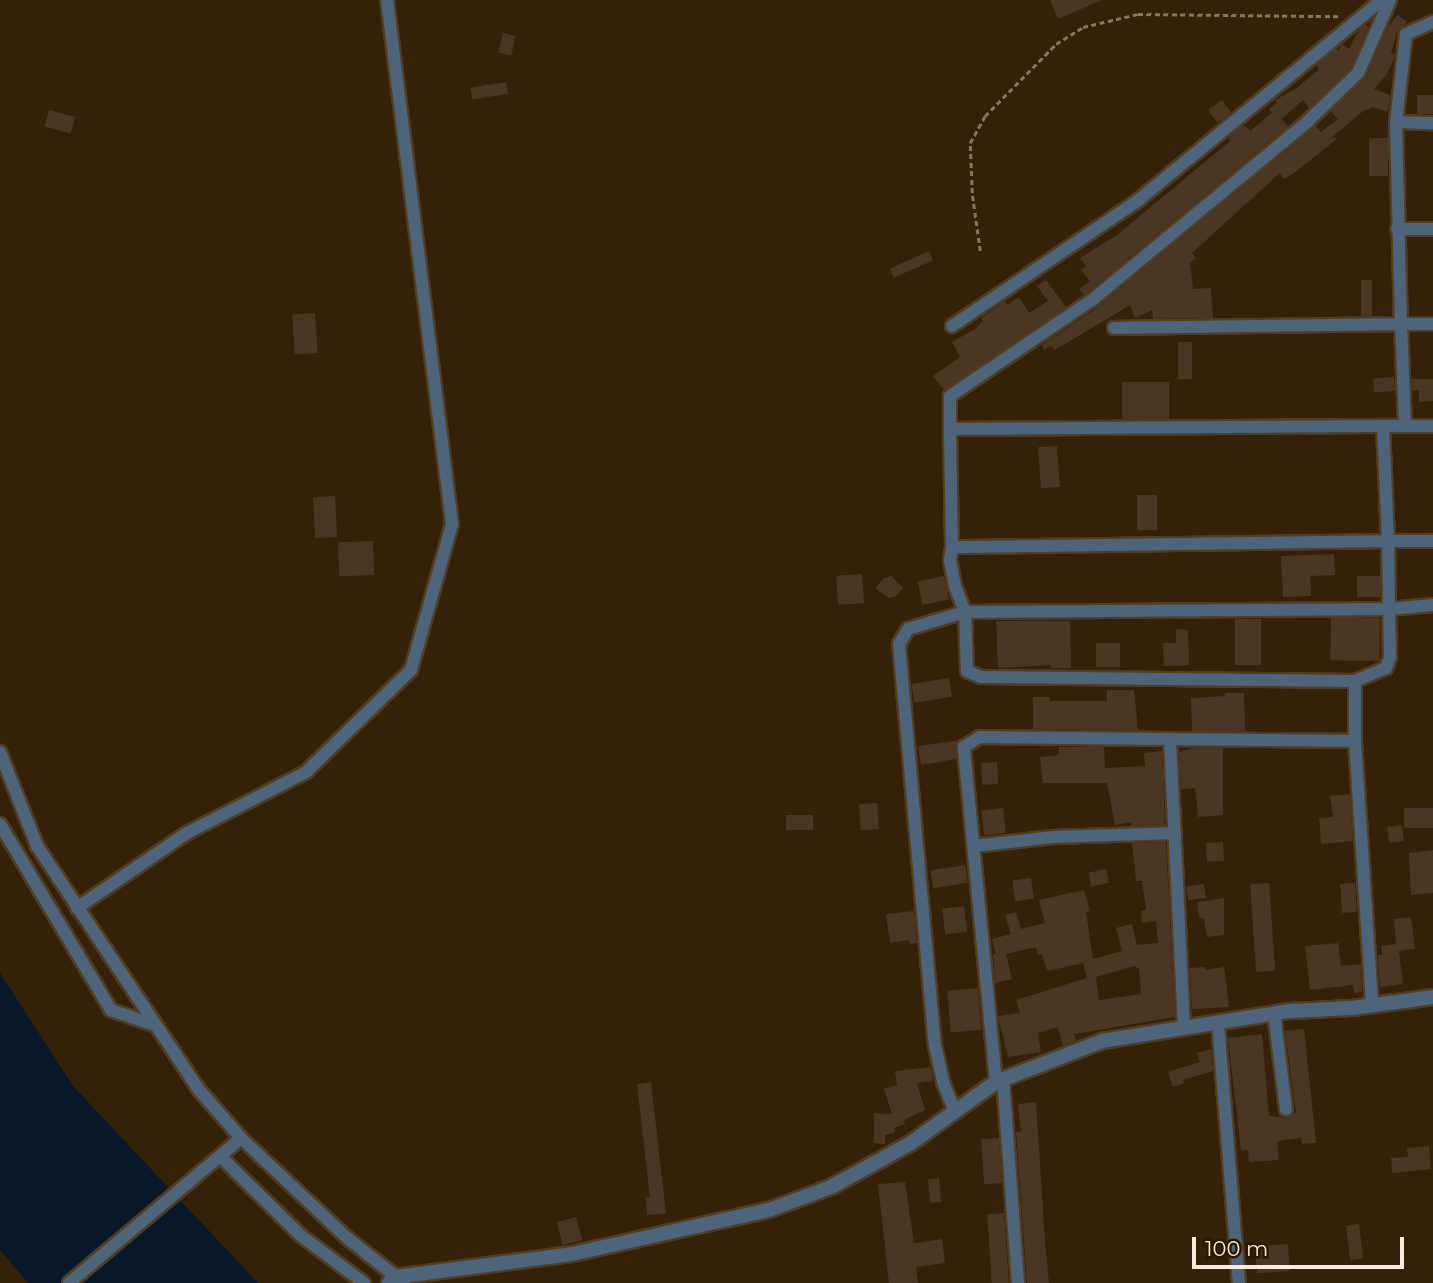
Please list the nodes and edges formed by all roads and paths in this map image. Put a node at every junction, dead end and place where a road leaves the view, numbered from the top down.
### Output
1 (387, 0) edge
2 (1382, 0) edge
3 (1390, 0) edge
4 (1362, 16) junction
5 (1433, 22) edge
6 (1396, 122) junction
7 (1433, 124) edge
8 (1397, 229) junction
9 (1433, 229) edge
10 (980, 251) dead end
11 (1401, 324) junction
12 (1433, 324) edge
13 (952, 327) dead end
14 (1114, 328) dead end
15 (1383, 426) junction
16 (1405, 426) junction
17 (1433, 426) edge
18 (950, 429) junction
19 (1388, 541) junction
20 (1433, 541) edge
21 (952, 547) junction
22 (1433, 606) edge
23 (1389, 609) junction
24 (965, 612) junction
25 (1355, 681) junction
26 (1170, 741) junction
27 (1355, 741) junction
28 (0, 752) edge
29 (0, 824) edge
30 (1175, 833) junction
31 (974, 846) junction
32 (77, 908) junction
33 (1433, 997) edge
34 (1372, 1006) junction
35 (1275, 1013) junction
36 (1218, 1023) junction
37 (154, 1026) junction
38 (1184, 1028) junction
39 (1000, 1081) junction
40 (1286, 1109) dead end
41 (955, 1111) junction
42 (241, 1138) junction
43 (220, 1156) junction
44 (396, 1281) edge
45 (69, 1283) edge
46 (364, 1283) edge
47 (1018, 1283) edge
48 (1239, 1283) edge

1 - 32 street
2 - 4 street
3 - 18 street
4 - 10 path
4 - 13 street
5 - 6 street
6 - 7 street
6 - 8 street
8 - 9 street
8 - 11 street
11 - 12 street
11 - 14 street
11 - 16 street
15 - 16 street
15 - 18 street
15 - 19 street
16 - 17 street
18 - 21 street
19 - 20 street
19 - 21 street
19 - 23 street
21 - 24 street
22 - 23 street
23 - 24 street
23 - 25 street
24 - 25 street
24 - 41 street
25 - 27 street
26 - 27 street
26 - 30 street
26 - 31 street
27 - 34 street
28 - 32 street
29 - 37 street
30 - 31 street
30 - 38 street
31 - 39 street
32 - 37 street
33 - 34 street
34 - 35 street
35 - 36 street
35 - 40 street
36 - 38 street
36 - 48 street
37 - 42 street
38 - 39 street
39 - 41 street
39 - 47 street
41 - 44 street
42 - 43 street
42 - 44 street
43 - 45 street
43 - 46 street

